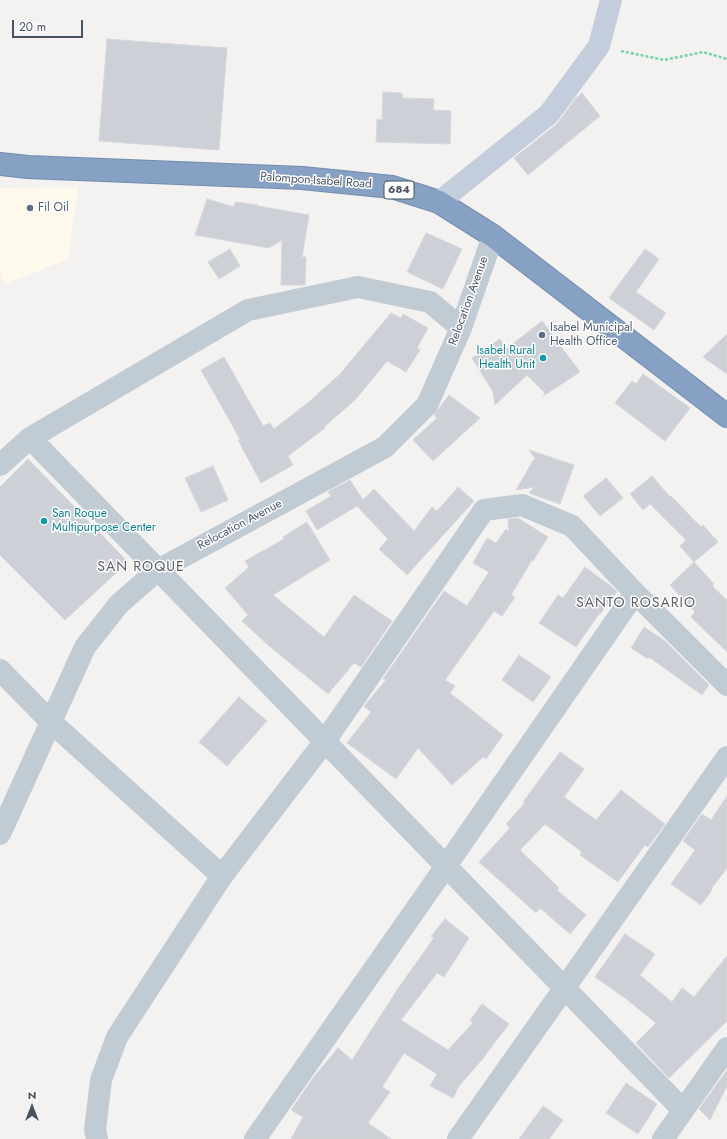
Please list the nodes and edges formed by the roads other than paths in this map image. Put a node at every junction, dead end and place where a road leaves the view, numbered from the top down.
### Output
1 (611, 0) edge
2 (0, 164) edge
3 (439, 202) junction
4 (493, 236) junction
5 (461, 328) junction
6 (727, 416) edge
7 (30, 438) junction
8 (0, 465) edge
9 (158, 570) junction
10 (635, 592) junction
11 (0, 670) edge
12 (727, 685) edge
13 (51, 722) junction
14 (325, 741) junction
15 (727, 757) edge
16 (0, 834) edge
17 (446, 866) junction
18 (222, 876) junction
19 (565, 988) junction
20 (727, 1048) edge
21 (683, 1110) junction
22 (97, 1139) edge
23 (255, 1139) edge
24 (458, 1139) edge
25 (663, 1139) edge

1 - 3 street
2 - 3 highway, Palompon-Isabel Road / 684
3 - 4 highway, Palompon-Isabel Road / 684
4 - 5 street, Relocation Avenue
4 - 6 highway, Palompon-Isabel Road / 684
5 - 7 street
5 - 9 street, Relocation Avenue
7 - 8 street
7 - 9 street
9 - 13 street, Relocation Avenue
9 - 14 street
10 - 12 street
10 - 14 street
10 - 17 street
11 - 13 street
13 - 16 street, Relocation Avenue
13 - 18 street
14 - 17 street
14 - 18 street
15 - 19 street
17 - 19 street
17 - 23 street
18 - 22 street
19 - 21 street
19 - 24 street
20 - 21 street
21 - 25 street

